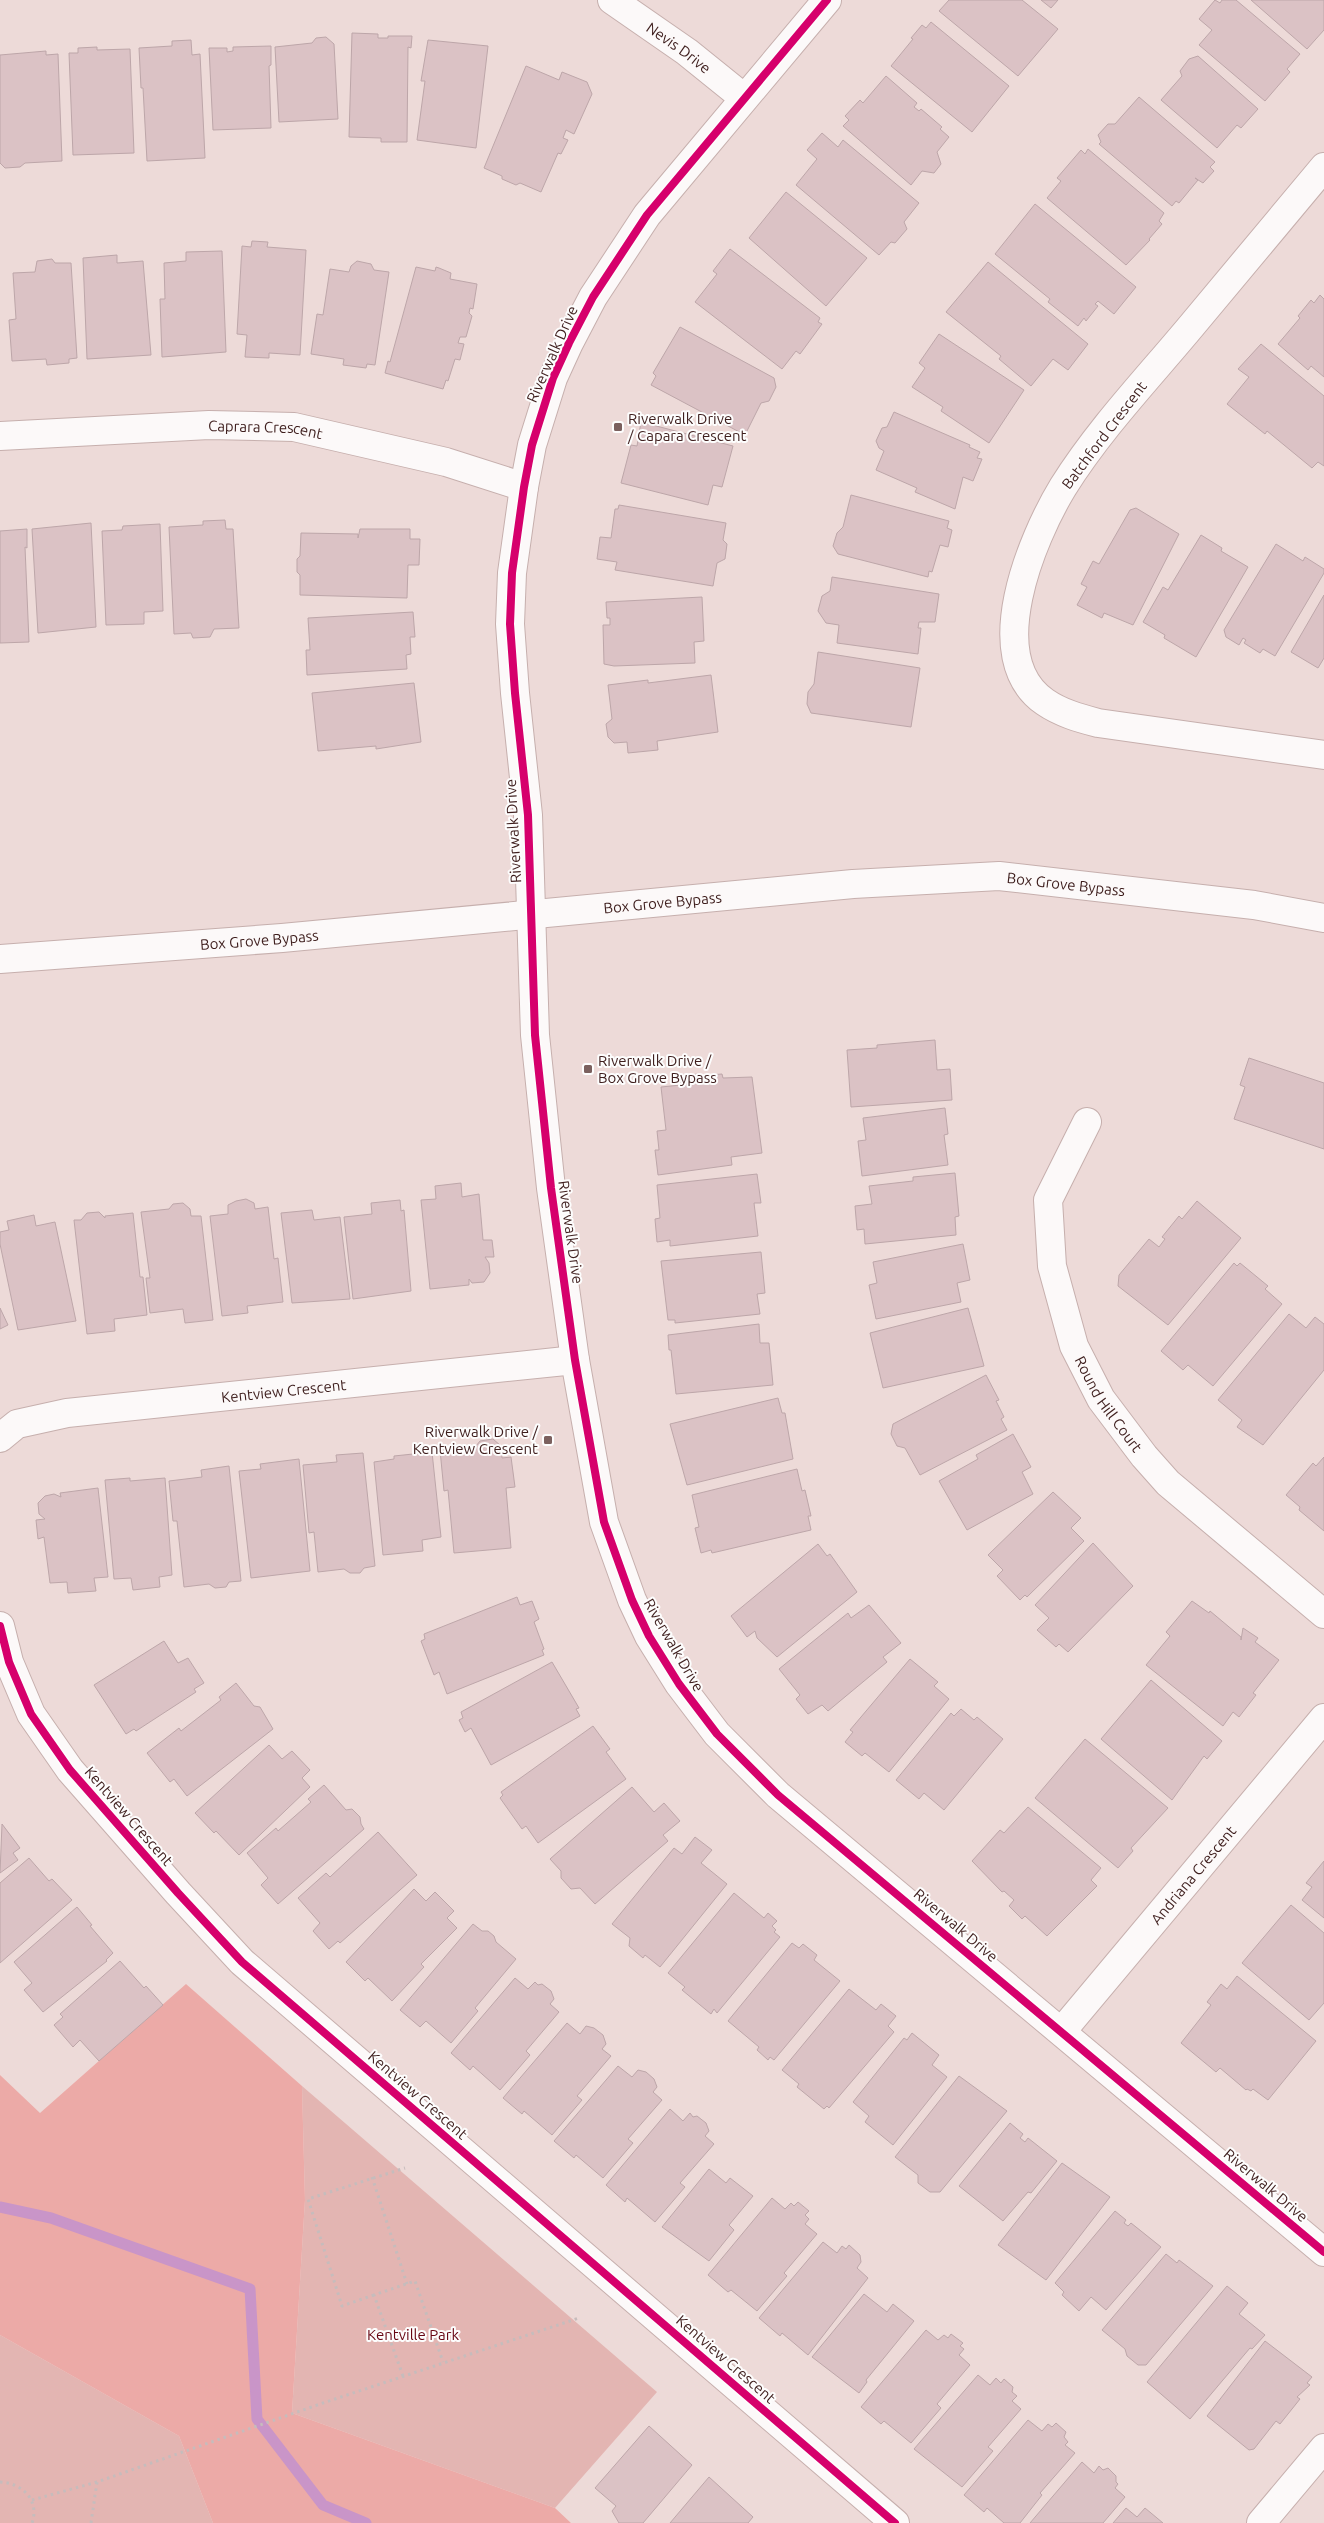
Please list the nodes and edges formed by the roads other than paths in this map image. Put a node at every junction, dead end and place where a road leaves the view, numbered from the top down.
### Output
1 (612, 0) edge
2 (827, 0) edge
3 (744, 98) junction
4 (1324, 167) edge
5 (0, 436) edge
6 (524, 487) junction
7 (1324, 755) edge
8 (531, 914) junction
9 (1324, 918) edge
10 (0, 959) edge
11 (1087, 1122) dead end
12 (575, 1360) junction
13 (0, 1438) edge
14 (1324, 1614) edge
15 (0, 1626) edge
16 (1324, 1718) edge
17 (1062, 2031) junction
18 (1324, 2252) edge
19 (1324, 2448) edge
20 (895, 2523) edge
21 (1261, 2523) edge

1 - 3 street, Nevis Drive
2 - 3 street, Riverwalk Drive
3 - 6 street, Riverwalk Drive
4 - 7 street, Batchford Crescent
5 - 6 street, Caprara Crescent
6 - 8 street, Riverwalk Drive
8 - 9 street, Box Grove Bypass
8 - 10 street, Box Grove Bypass
8 - 12 street, Riverwalk Drive
11 - 14 street, Round Hill Court
12 - 13 street, Kentview Crescent
12 - 17 street, Riverwalk Drive
15 - 20 street, Kentview Crescent
16 - 17 street, Andriana Crescent
17 - 18 street, Riverwalk Drive
19 - 21 street

